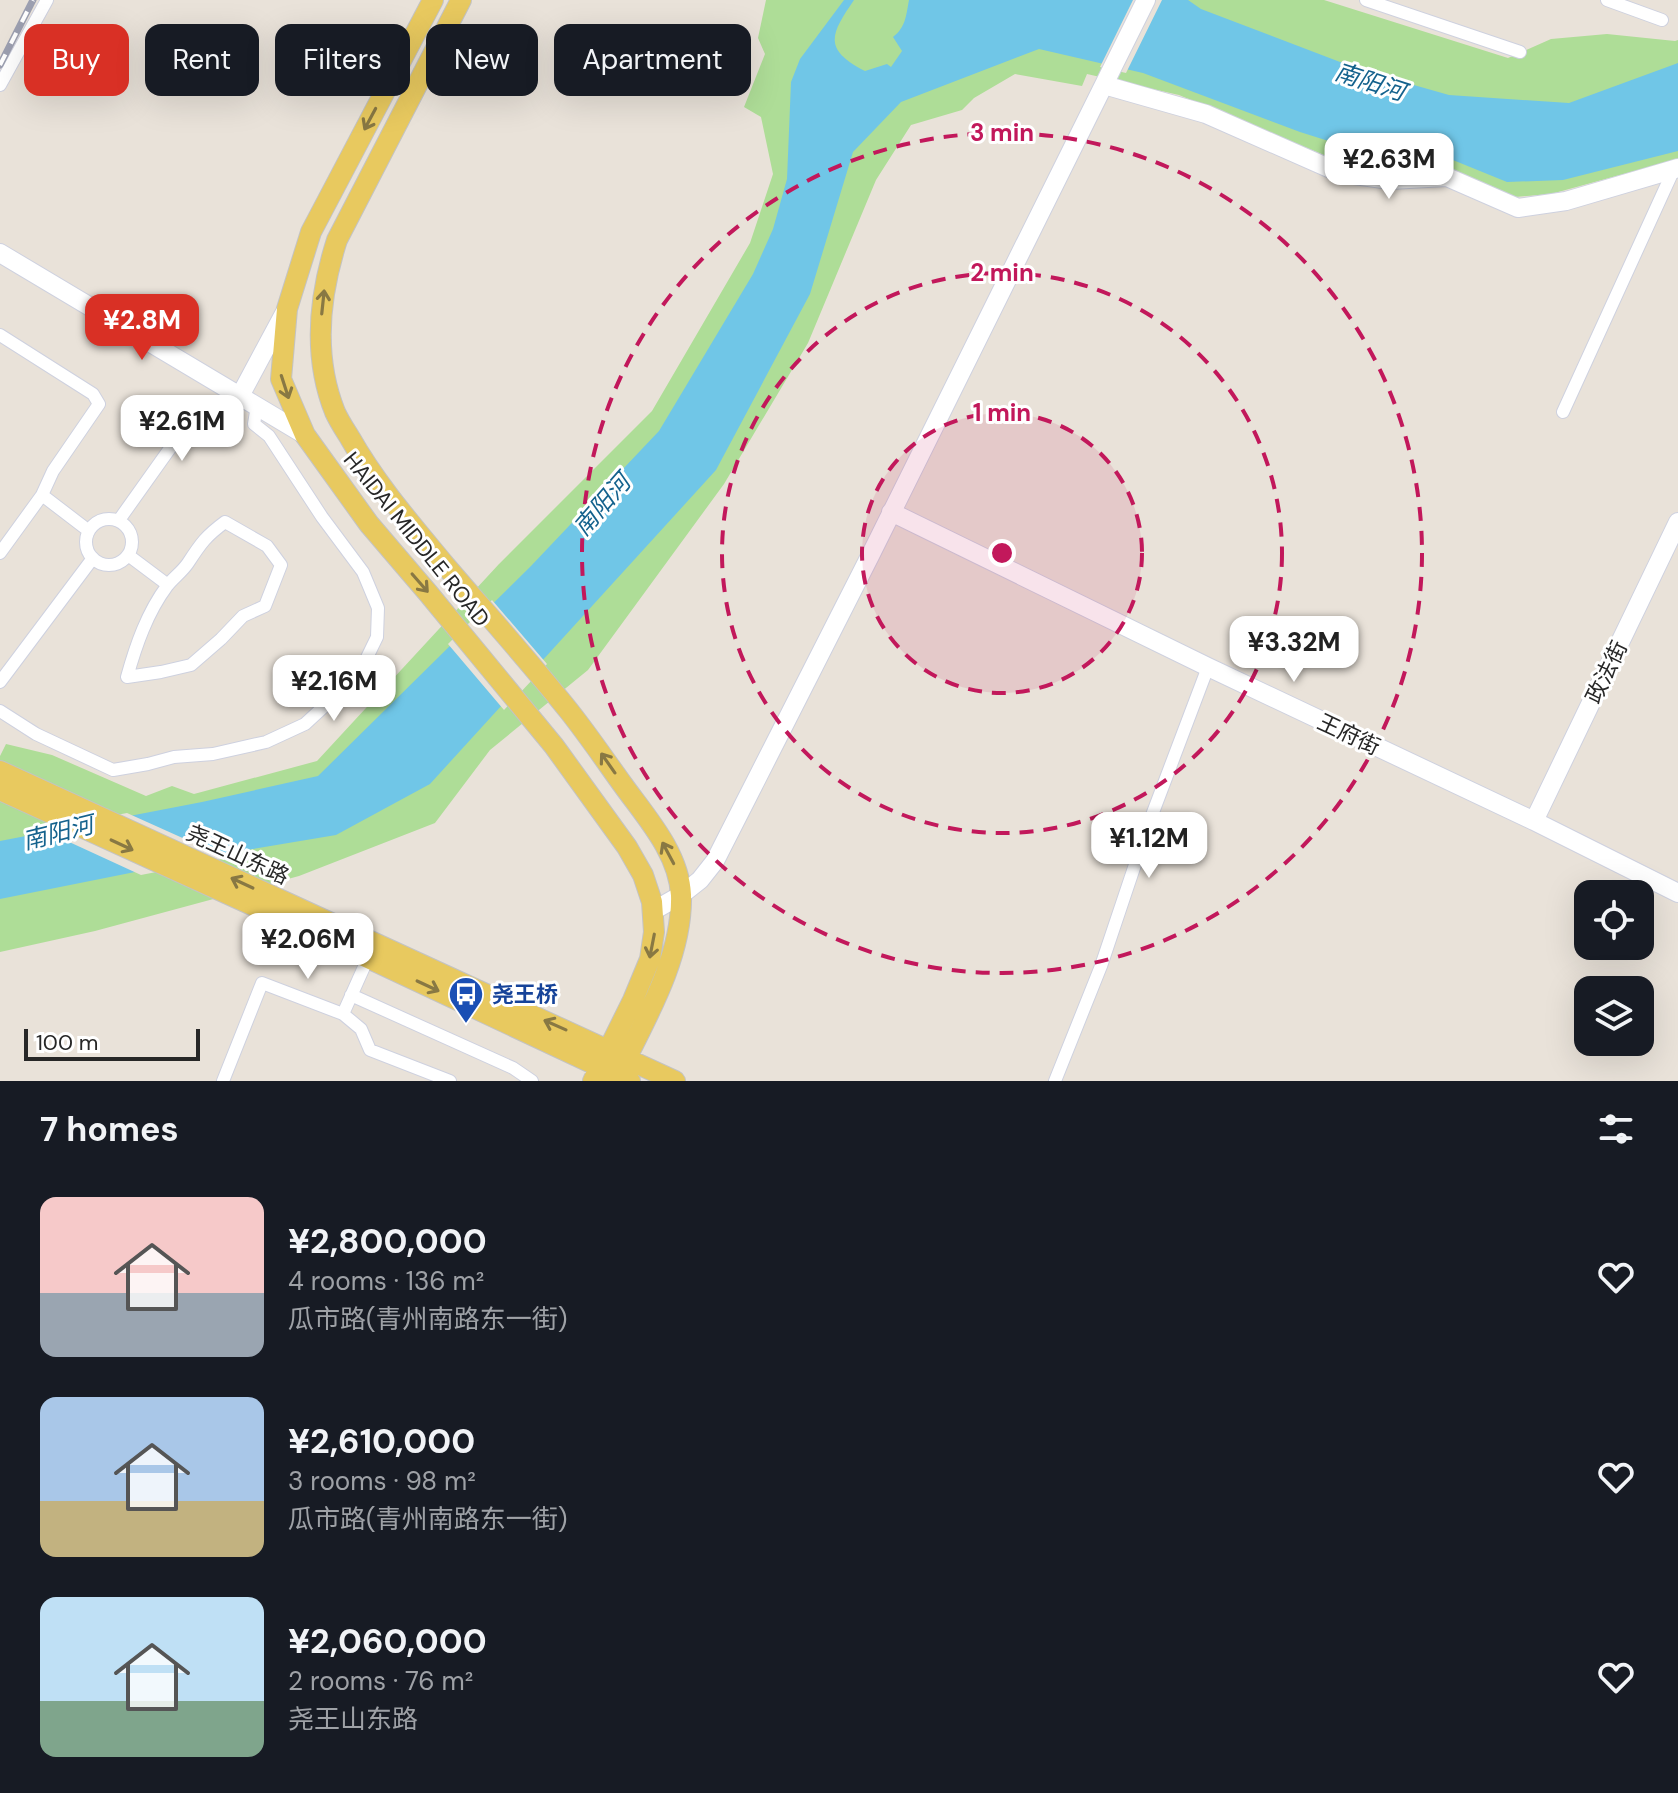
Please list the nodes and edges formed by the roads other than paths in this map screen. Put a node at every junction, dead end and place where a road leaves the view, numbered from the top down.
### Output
1 (47, 0) edge
2 (433, 0) edge
3 (461, 0) edge
4 (1146, 0) edge
5 (1366, 0) edge
6 (1607, 0) edge
7 (1662, 20) dead end
8 (1520, 52) dead end
9 (1107, 80) junction
10 (0, 85) edge
11 (1676, 168) edge
12 (1664, 191) junction
13 (1678, 198) edge
14 (0, 253) edge
15 (287, 309) junction
16 (0, 335) edge
17 (240, 396) junction
18 (257, 406) junction
19 (1563, 412) dead end
20 (305, 435) junction
21 (42, 495) junction
22 (891, 512) junction
23 (119, 520) junction
24 (1678, 522) edge
25 (89, 531) junction
26 (0, 553) edge
27 (128, 555) junction
28 (93, 558) junction
29 (168, 585) junction
30 (1208, 667) junction
31 (0, 682) edge
32 (0, 711) edge
33 (0, 771) edge
34 (0, 790) edge
35 (1534, 821) junction
36 (1678, 893) edge
37 (681, 895) junction
38 (653, 911) junction
39 (363, 950) junction
40 (351, 995) junction
41 (343, 1014) junction
42 (613, 1070) edge
43 (223, 1081) edge
44 (450, 1081) edge
45 (532, 1081) edge
46 (675, 1081) edge
47 (1055, 1081) edge

1 - 10 street
2 -> 15 main road, HAIDAI MIDDLE ROAD
37 -> 3 main road, HAIDAI MIDDLE ROAD
4 - 9 street
5 - 8 street
6 - 7 street
9 - 11 street
9 - 22 street
11 - 12 street
12 - 13 street
12 - 19 street
14 - 17 street
15 - 17 street
15 -> 20 main road, HAIDAI MIDDLE ROAD
16 - 21 street
17 - 18 street
17 - 23 street
18 - 20 street
18 - 32 street
20 -> 38 main road, HAIDAI MIDDLE ROAD
21 - 25 street
21 - 26 street
22 - 30 street, 王府街
22 - 37 street
23 - 25 street
23 - 27 street
24 - 35 street, 政法街
25 - 28 street
27 - 28 street
27 - 29 street
28 - 31 street
29 - 29 street
30 - 35 street, 王府街
30 - 47 street
39 -> 33 main road, 尧王山东路
34 -> 39 main road, 尧王山东路
35 - 36 street, 王府街
37 - 38 street
37 - 42 main road, HAIDAI MIDDLE ROAD
38 -> 42 main road, HAIDAI MIDDLE ROAD
39 - 40 street
39 - 42 main road, 尧王山东路
40 - 41 street
40 - 45 street
41 - 43 street
41 - 44 street
42 - 46 main road, 尧王山东路

